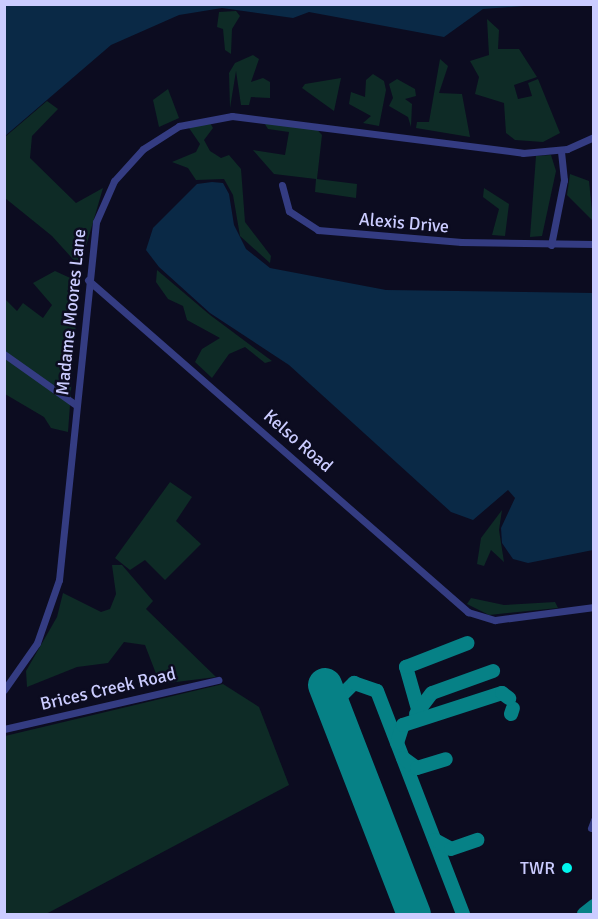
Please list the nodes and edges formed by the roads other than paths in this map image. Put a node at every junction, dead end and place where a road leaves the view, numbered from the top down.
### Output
1 (594, 137) edge
2 (561, 150) junction
3 (282, 185) dead end
4 (594, 244) edge
5 (551, 245) junction
6 (88, 279) junction
7 (4, 354) edge
8 (76, 405) junction
9 (594, 607) edge
10 (218, 680) dead end
11 (4, 690) edge
12 (4, 729) edge

1 - 2 street, Madame Moores Lane
2 - 5 street
2 - 6 street, Madame Moores Lane
3 - 5 street, Alexis Drive
4 - 5 street, Alexis Drive
6 - 8 street, Madame Moores Lane
6 - 9 street, Kelso Road
7 - 8 street
8 - 11 street, Madame Moores Lane
10 - 12 street, Brices Creek Road

